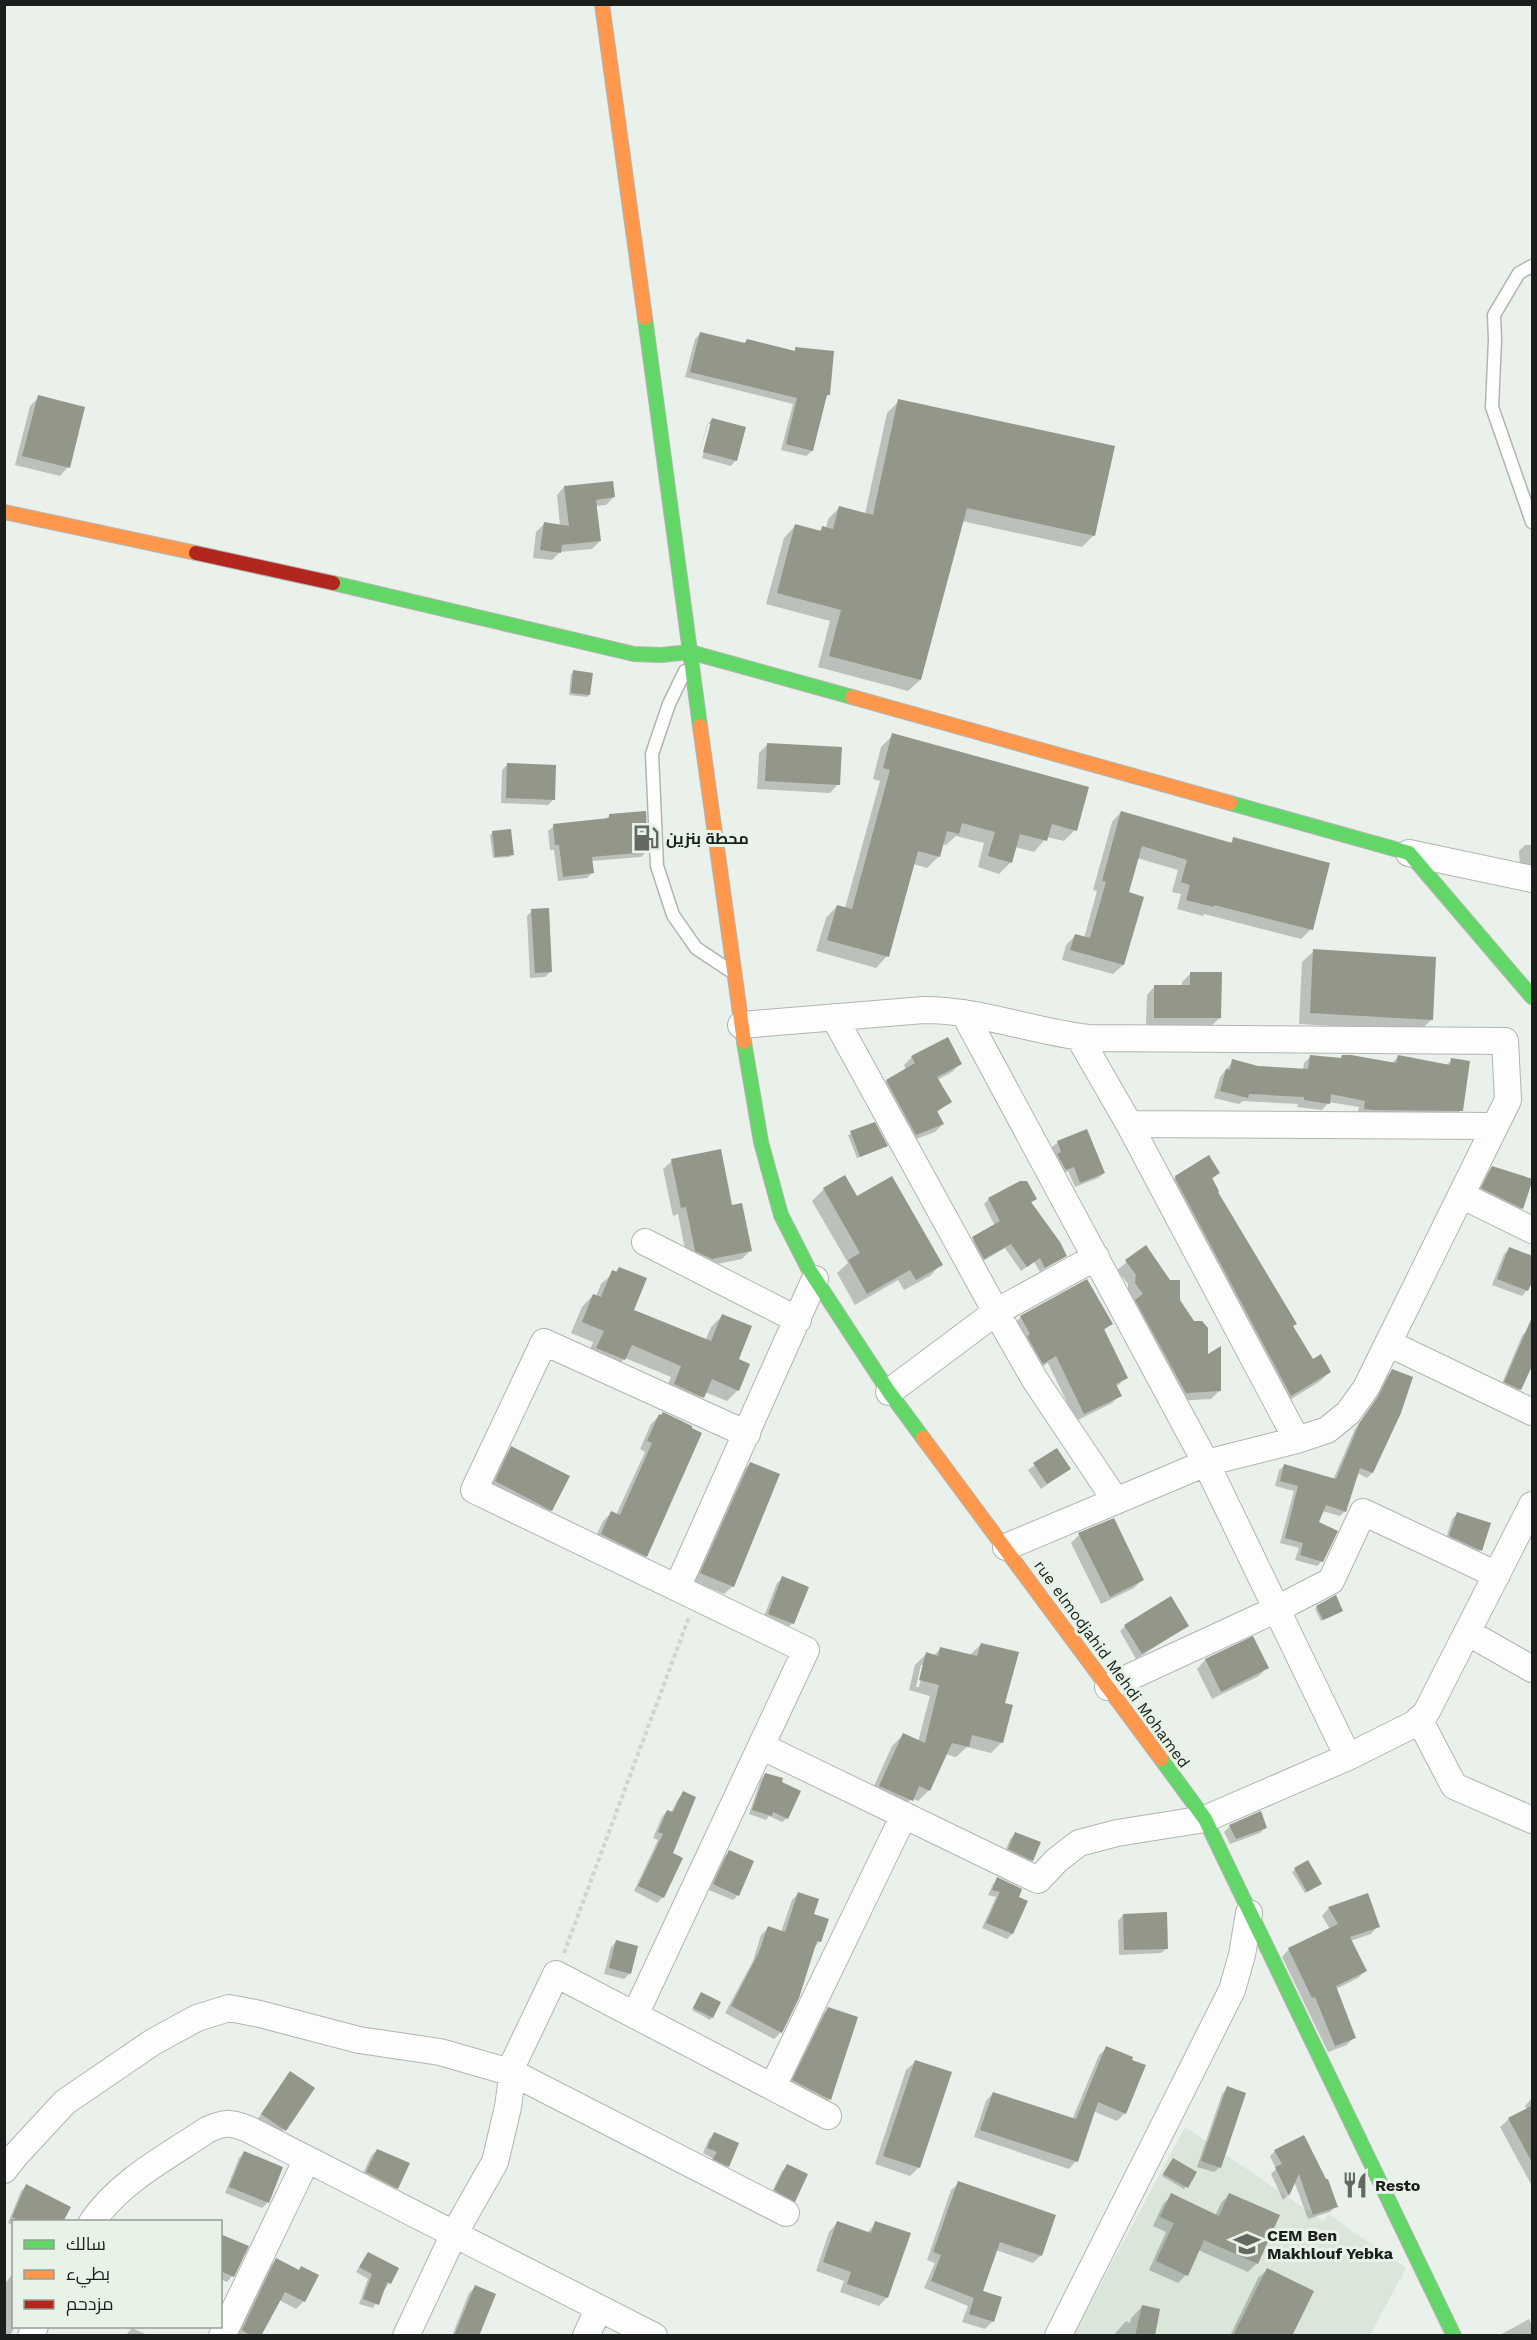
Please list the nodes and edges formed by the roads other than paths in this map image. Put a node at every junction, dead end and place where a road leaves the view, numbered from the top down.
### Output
1 (602, 4) edge
2 (1533, 266) edge
3 (4, 512) edge
4 (1533, 522) edge
5 (691, 656) junction
6 (1409, 853) junction
7 (1533, 879) edge
8 (734, 973) junction
9 (1533, 997) edge
10 (964, 1012) junction
11 (834, 1017) junction
12 (741, 1025) junction
13 (1079, 1037) junction
14 (1129, 1125) junction
15 (1496, 1126) junction
16 (1461, 1195) junction
17 (1533, 1230) edge
18 (645, 1242) dead end
19 (1096, 1257) junction
20 (815, 1280) junction
21 (996, 1312) junction
22 (798, 1320) junction
23 (1388, 1343) junction
24 (889, 1392) junction
25 (1533, 1412) edge
26 (747, 1434) junction
27 (1297, 1440) junction
28 (1206, 1463) junction
29 (1116, 1501) junction
30 (1533, 1505) edge
31 (1006, 1547) junction
32 (1497, 1575) junction
33 (687, 1593) junction
34 (1277, 1609) junction
35 (1467, 1632) junction
36 (1533, 1669) edge
37 (1108, 1687) junction
38 (1419, 1719) junction
39 (761, 1746) junction
40 (1348, 1757) junction
41 (904, 1815) junction
42 (1205, 1820) junction
43 (1533, 1820) edge
44 (1249, 1913) junction
45 (635, 2014) junction
46 (513, 2073) junction
47 (773, 2086) junction
48 (828, 2116) dead end
49 (307, 2159) junction
50 (4, 2170) edge
51 (786, 2213) dead end
52 (93, 2220) edge
53 (454, 2234) junction
54 (599, 2308) junction
55 (222, 2336) edge
56 (406, 2336) edge
57 (586, 2336) edge
58 (654, 2336) edge
59 (1058, 2336) edge
60 (1454, 2336) edge

1 - 5 main road, rue elmodjahid Mehdi Mohamed
2 - 4 lane
3 - 5 main road
5 - 6 main road
5 - 8 main road, rue elmodjahid Mehdi Mohamed
5 - 8 lane
6 - 7 street
6 - 9 main road
8 - 12 main road, rue elmodjahid Mehdi Mohamed
10 - 11 street
10 - 13 street
10 - 19 street
11 - 12 street
11 - 21 street
12 - 20 main road, rue elmodjahid Mehdi Mohamed
13 - 14 street
13 - 15 street
14 - 15 street
14 - 27 street
15 - 16 street
16 - 17 street
16 - 23 street
18 - 22 street
19 - 21 street
19 - 28 street
20 - 22 street
20 - 24 main road, rue elmodjahid Mehdi Mohamed
21 - 24 street
21 - 29 street
22 - 26 street
23 - 25 street
23 - 27 street
24 - 31 main road, rue elmodjahid Mehdi Mohamed
26 - 33 street
26 - 33 street
27 - 28 street
28 - 29 street
28 - 34 street
29 - 31 street
30 - 32 street
31 - 37 main road, rue elmodjahid Mehdi Mohamed
32 - 34 street
32 - 35 street
33 - 39 street
34 - 37 street
34 - 40 street
35 - 36 street
35 - 38 street
37 - 42 main road, rue elmodjahid Mehdi Mohamed
38 - 40 street
38 - 43 street
39 - 41 street
39 - 45 street
40 - 42 street
41 - 42 street
41 - 47 street
42 - 44 main road, rue elmodjahid Mehdi Mohamed
44 - 59 street
44 - 60 main road, rue elmodjahid Mehdi Mohamed
45 - 46 street
45 - 47 street
46 - 50 street
46 - 51 street
46 - 53 street
47 - 48 street
49 - 52 street
49 - 53 street
49 - 55 street
53 - 54 street
53 - 56 street
54 - 57 street
54 - 58 street

